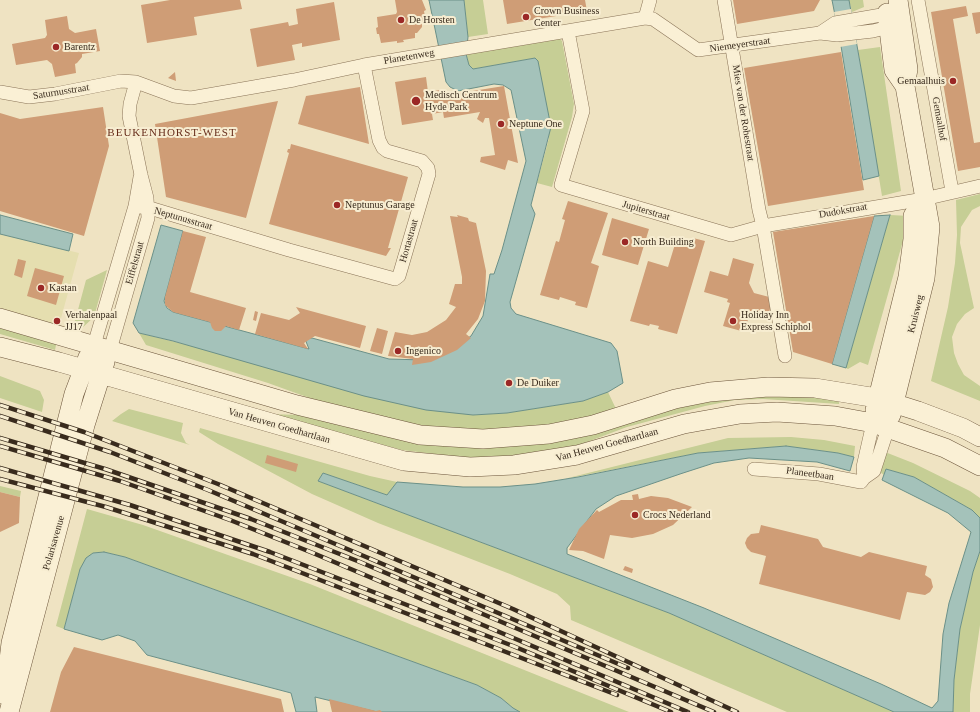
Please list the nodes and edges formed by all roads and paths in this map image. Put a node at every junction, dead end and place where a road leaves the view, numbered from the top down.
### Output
1 (650, 0) edge
2 (724, 0) edge
3 (918, 0) edge
4 (892, 12) edge
5 (645, 18) junction
6 (568, 31) junction
7 (732, 46) junction
8 (364, 65) junction
9 (136, 82) junction
10 (0, 92) edge
11 (980, 186) edge
12 (952, 191) junction
13 (924, 198) junction
14 (141, 207) junction
15 (763, 226) junction
16 (231, 232) joint
17 (0, 318) edge
18 (0, 347) edge
19 (102, 348) junction
20 (785, 356) dead end
21 (92, 371) junction
22 (885, 400) junction
23 (880, 426) junction
24 (980, 437) edge
25 (980, 466) edge
26 (754, 469) dead end
27 (9, 653) edge
28 (0, 694) edge
29 (9, 712) edge

1 - 5 street
2 - 7 street, Mies van der Rohestraat
3 - 12 street, Gemaalhof
4 - 7 street, Niemeyerstraat
4 - 13 main road
5 - 6 street, Planetenweg
5 - 7 street, Niemeyerstraat
6 - 8 street, Planetenweg
6 - 15 street, Jupiterstraat
7 - 15 street, Mies van der Rohestraat
8 - 9 street, Planetenweg
8 - 16 street, Hortastraat
9 - 10 street, Saturnusstraat
9 - 14 street, Eiffelstraat
11 - 12 street
12 - 13 street
13 - 15 street, Dudokstraat
13 - 22 main road, Kruisweg
14 - 16 street, Neptunusstraat
14 - 19 street, Eiffelstraat
15 - 20 street, Mies van der Rohestraat
17 - 19 main road
18 - 21 main road, Van Heuven Goedhartlaan
19 - 21 main road, Polarisavenue
19 - 22 main road
21 - 23 main road, Van Heuven Goedhartlaan
21 - 27 main road, Polarisavenue
22 - 23 main road, Kruisweg
22 - 24 main road
23 - 25 main road, Van Heuven Goedhartlaan
23 - 26 street, Planeetbaan
27 - 28 main road, Polarisavenue
27 - 29 main road, Polarisavenue

